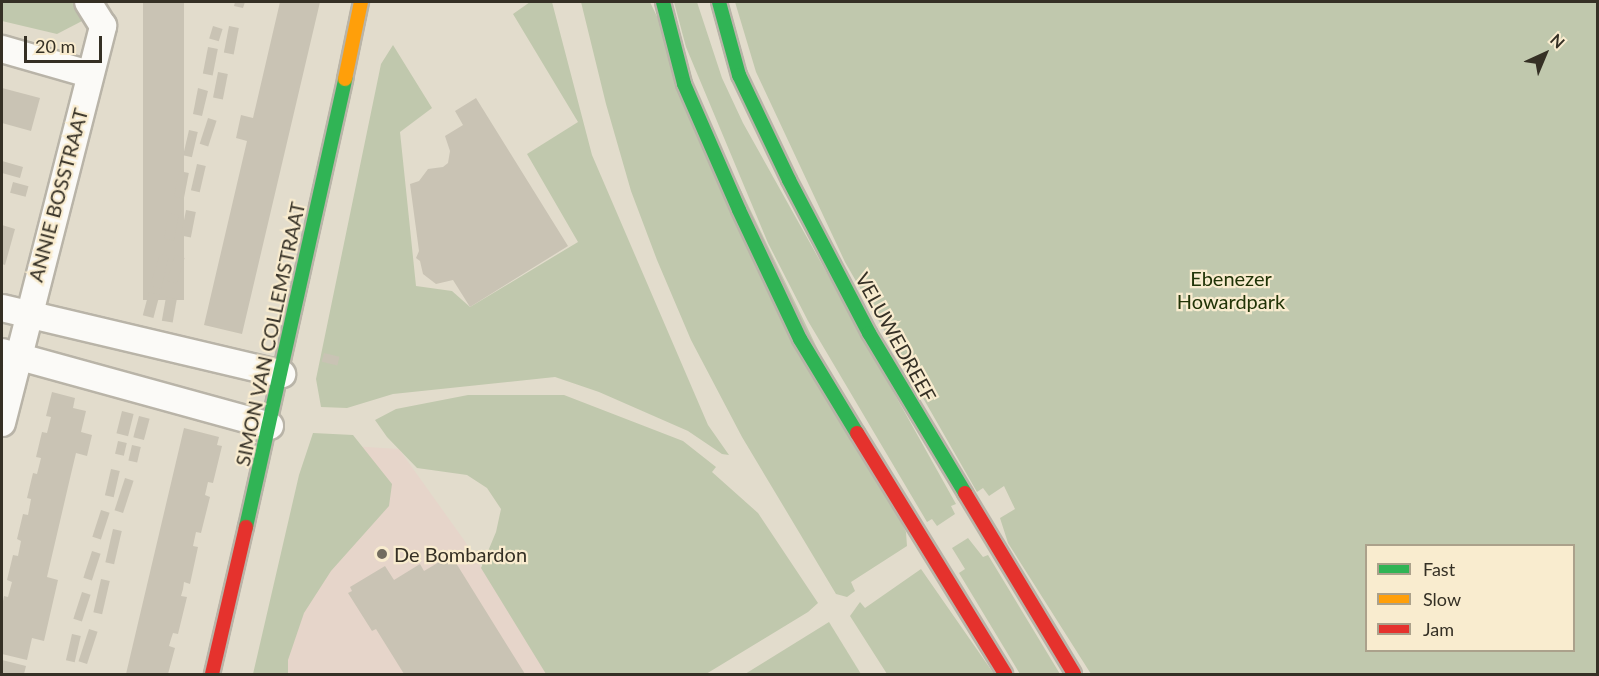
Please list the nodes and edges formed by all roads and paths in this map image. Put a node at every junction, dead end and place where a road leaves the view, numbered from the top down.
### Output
1 (88, 2) edge
2 (361, 2) edge
3 (663, 2) edge
4 (719, 2) edge
5 (2, 49) edge
6 (89, 74) junction
7 (2, 308) edge
8 (27, 315) junction
9 (10, 354) edge
10 (282, 374) junction
11 (2, 423) edge
12 (270, 426) junction
13 (212, 675) edge
14 (1005, 675) edge
15 (1074, 675) edge

1 - 6 street, ANNIE BOSSTRAAT
2 - 10 main road, SIMON VAN COLLEMSTRAAT
3 - 14 main road
4 - 15 main road, VELUWEDREEF
5 - 6 street
6 - 8 street, ANNIE BOSSTRAAT
7 - 8 street
8 - 9 street, ANNIE BOSSTRAAT
8 - 10 street
9 - 11 street, ANNIE BOSSTRAAT
9 - 12 street
10 - 12 main road, SIMON VAN COLLEMSTRAAT
12 - 13 main road, SIMON VAN COLLEMSTRAAT

